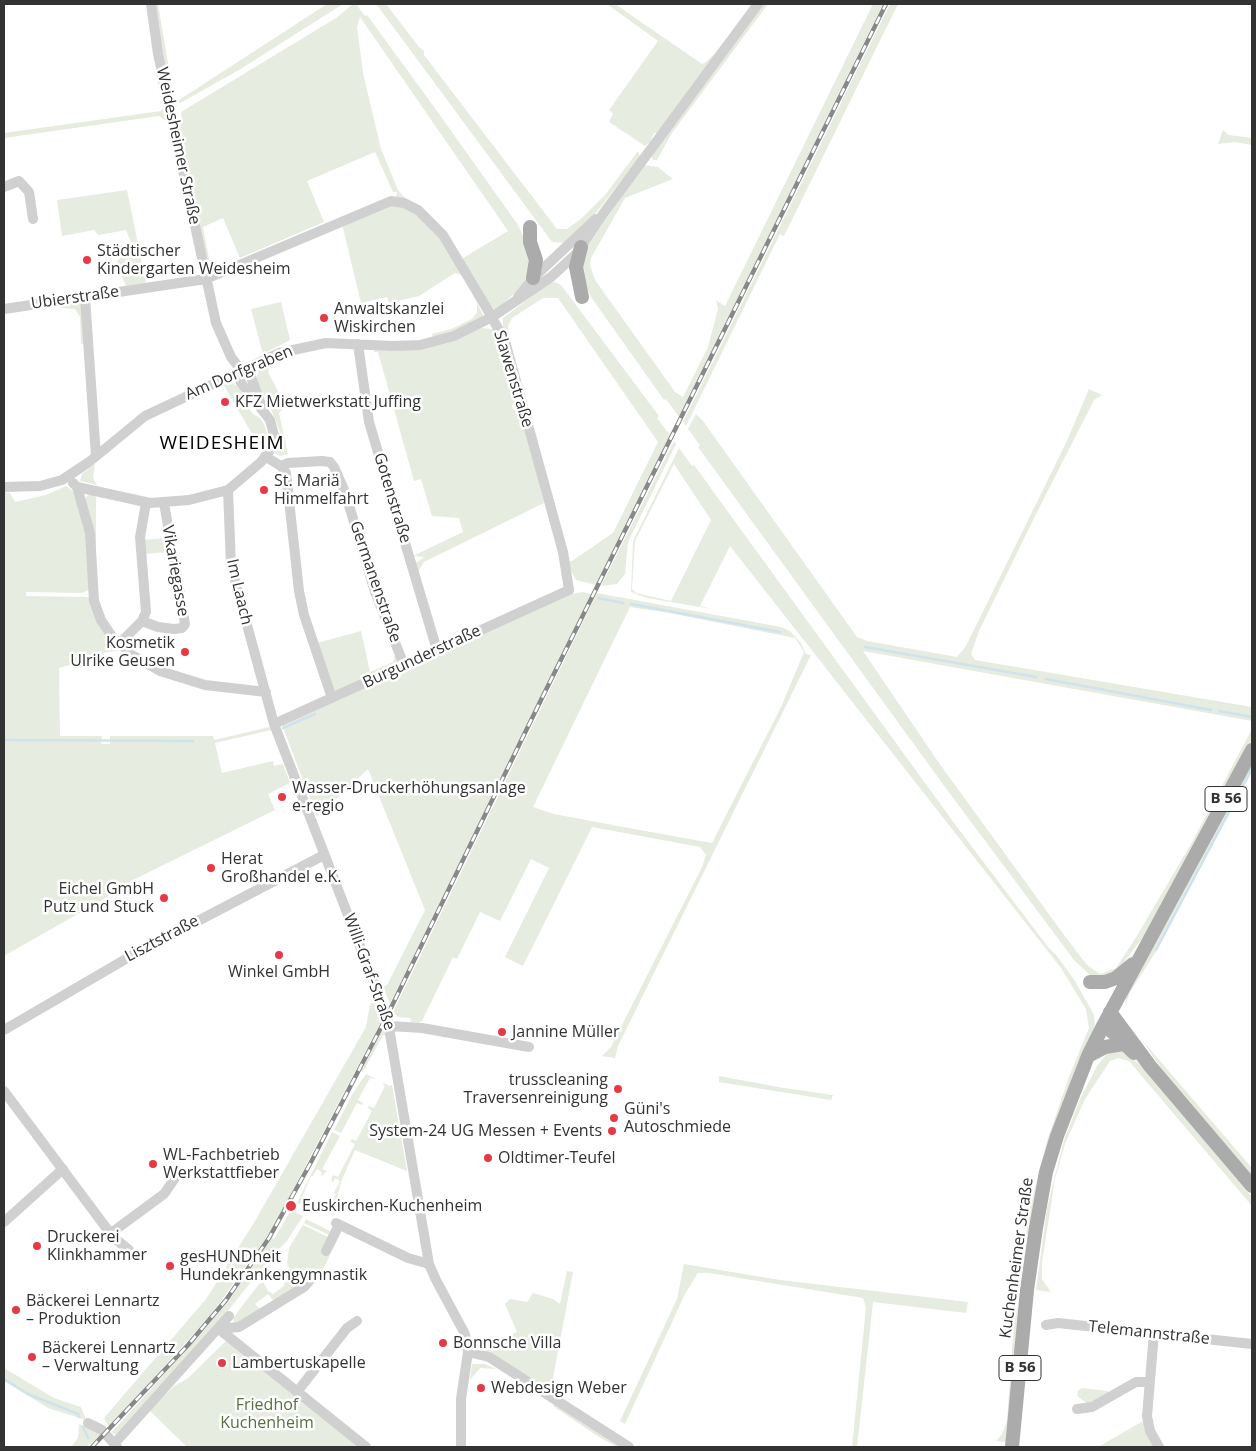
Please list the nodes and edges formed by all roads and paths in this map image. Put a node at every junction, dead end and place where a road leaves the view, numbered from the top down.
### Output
1 (151, 4) edge
2 (758, 4) edge
3 (4, 187) edge
4 (399, 202) joint
5 (603, 214) junction
6 (33, 219) dead end
7 (530, 227) dead end
8 (581, 247) junction
9 (533, 278) junction
10 (206, 279) junction
11 (85, 296) junction
12 (582, 297) dead end
13 (515, 300) junction
14 (4, 309) edge
15 (492, 317) junction
16 (358, 344) junction
17 (241, 370) junction
18 (96, 456) junction
19 (266, 457) junction
20 (281, 466) junction
21 (67, 477) junction
22 (4, 487) edge
23 (77, 487) junction
24 (228, 490) junction
25 (146, 503) junction
26 (164, 503) junction
27 (569, 590) joint
28 (142, 621) junction
29 (120, 644) junction
30 (437, 650) junction
31 (404, 665) junction
32 (266, 692) junction
33 (332, 698) junction
34 (274, 724) junction
35 (1252, 750) edge
36 (324, 855) junction
37 (1138, 961) junction
38 (1090, 982) dead end
39 (1119, 996) junction
40 (1107, 1018) junction
41 (390, 1026) junction
42 (4, 1030) edge
43 (1124, 1037) junction
44 (529, 1047) dead end
45 (1088, 1056) junction
46 (4, 1090) edge
47 (63, 1169) junction
48 (175, 1178) dead end
49 (1252, 1186) edge
50 (4, 1222) edge
51 (111, 1233) junction
52 (129, 1250) dead end
53 (326, 1250) dead end
54 (430, 1264) junction
55 (315, 1274) dead end
56 (230, 1316) dead end
57 (357, 1321) dead end
58 (1046, 1325) dead end
59 (220, 1329) junction
60 (1154, 1333) junction
61 (1252, 1344) edge
62 (468, 1352) junction
63 (1150, 1382) junction
64 (297, 1392) junction
65 (1078, 1409) dead end
66 (88, 1423) dead end
67 (116, 1446) edge
68 (366, 1447) edge
69 (461, 1447) edge
70 (629, 1447) edge
71 (1012, 1447) edge
72 (1159, 1447) edge

1 - 10 street, Weidesheimer Straße
2 - 5 street, Am Dorfgraben
3 - 6 street
4 - 10 street, Ubierstraße
4 - 15 street, Slawenstraße
5 - 8 street, Am Dorfgraben
5 - 9 street, Am Dorfgraben
7 - 9 main road
8 - 12 main road
8 - 13 street, Am Dorfgraben
9 - 13 street, Am Dorfgraben
10 - 11 street, Ubierstraße
10 - 17 street, Weidesheimer Straße
11 - 14 street, Ubierstraße
11 - 18 street
13 - 15 street, Am Dorfgraben
15 - 16 street, Am Dorfgraben
15 - 27 street, Slawenstraße
16 - 17 street, Am Dorfgraben
16 - 30 street, Gotenstraße
17 - 18 street, Am Dorfgraben
17 - 19 street, Weidesheimer Straße
18 - 21 street, Am Dorfgraben
19 - 20 street
19 - 24 street, Weidesheimer Straße
20 - 31 street, Germanenstraße
20 - 33 street
21 - 22 street
21 - 23 street
23 - 25 street, Weidesheimer Straße
23 - 29 street
24 - 26 street, Weidesheimer Straße
24 - 32 street, Im Laach
25 - 26 street, Weidesheimer Straße
25 - 28 street
26 - 28 street, Vikariegasse
27 - 30 street, Burgunderstraße
28 - 29 street
29 - 32 street
30 - 31 street, Burgunderstraße
31 - 33 street, Burgunderstraße
32 - 34 street, Willi-Graf-Straße
33 - 34 street, Burgunderstraße
34 - 36 street, Willi-Graf-Straße
35 - 37 main road, B 56
36 - 41 street, Willi-Graf-Straße
36 - 42 street, Lisztstraße
37 - 38 main road, B 56
37 - 39 main road, B 56
39 - 40 main road, B 56
39 - 43 main road
40 - 43 main road
40 - 45 main road, Kuchenheimer Straße / B 56
41 - 44 street
41 - 54 street, Willi-Graf-Straße
43 - 45 main road
43 - 49 main road
45 - 71 main road, Kuchenheimer Straße / B 56
46 - 47 street
47 - 50 street
47 - 51 street
48 - 51 street
51 - 52 street
53 - 54 street
54 - 62 street, Willi-Graf-Straße
55 - 59 street
56 - 59 street
57 - 64 street
58 - 60 street, Telemannstraße
59 - 64 street
59 - 67 street
60 - 61 street, Telemannstraße
60 - 63 street
62 - 69 street, Willi-Graf-Straße
62 - 70 street
63 - 65 street
63 - 72 street
64 - 68 street
66 - 67 street

